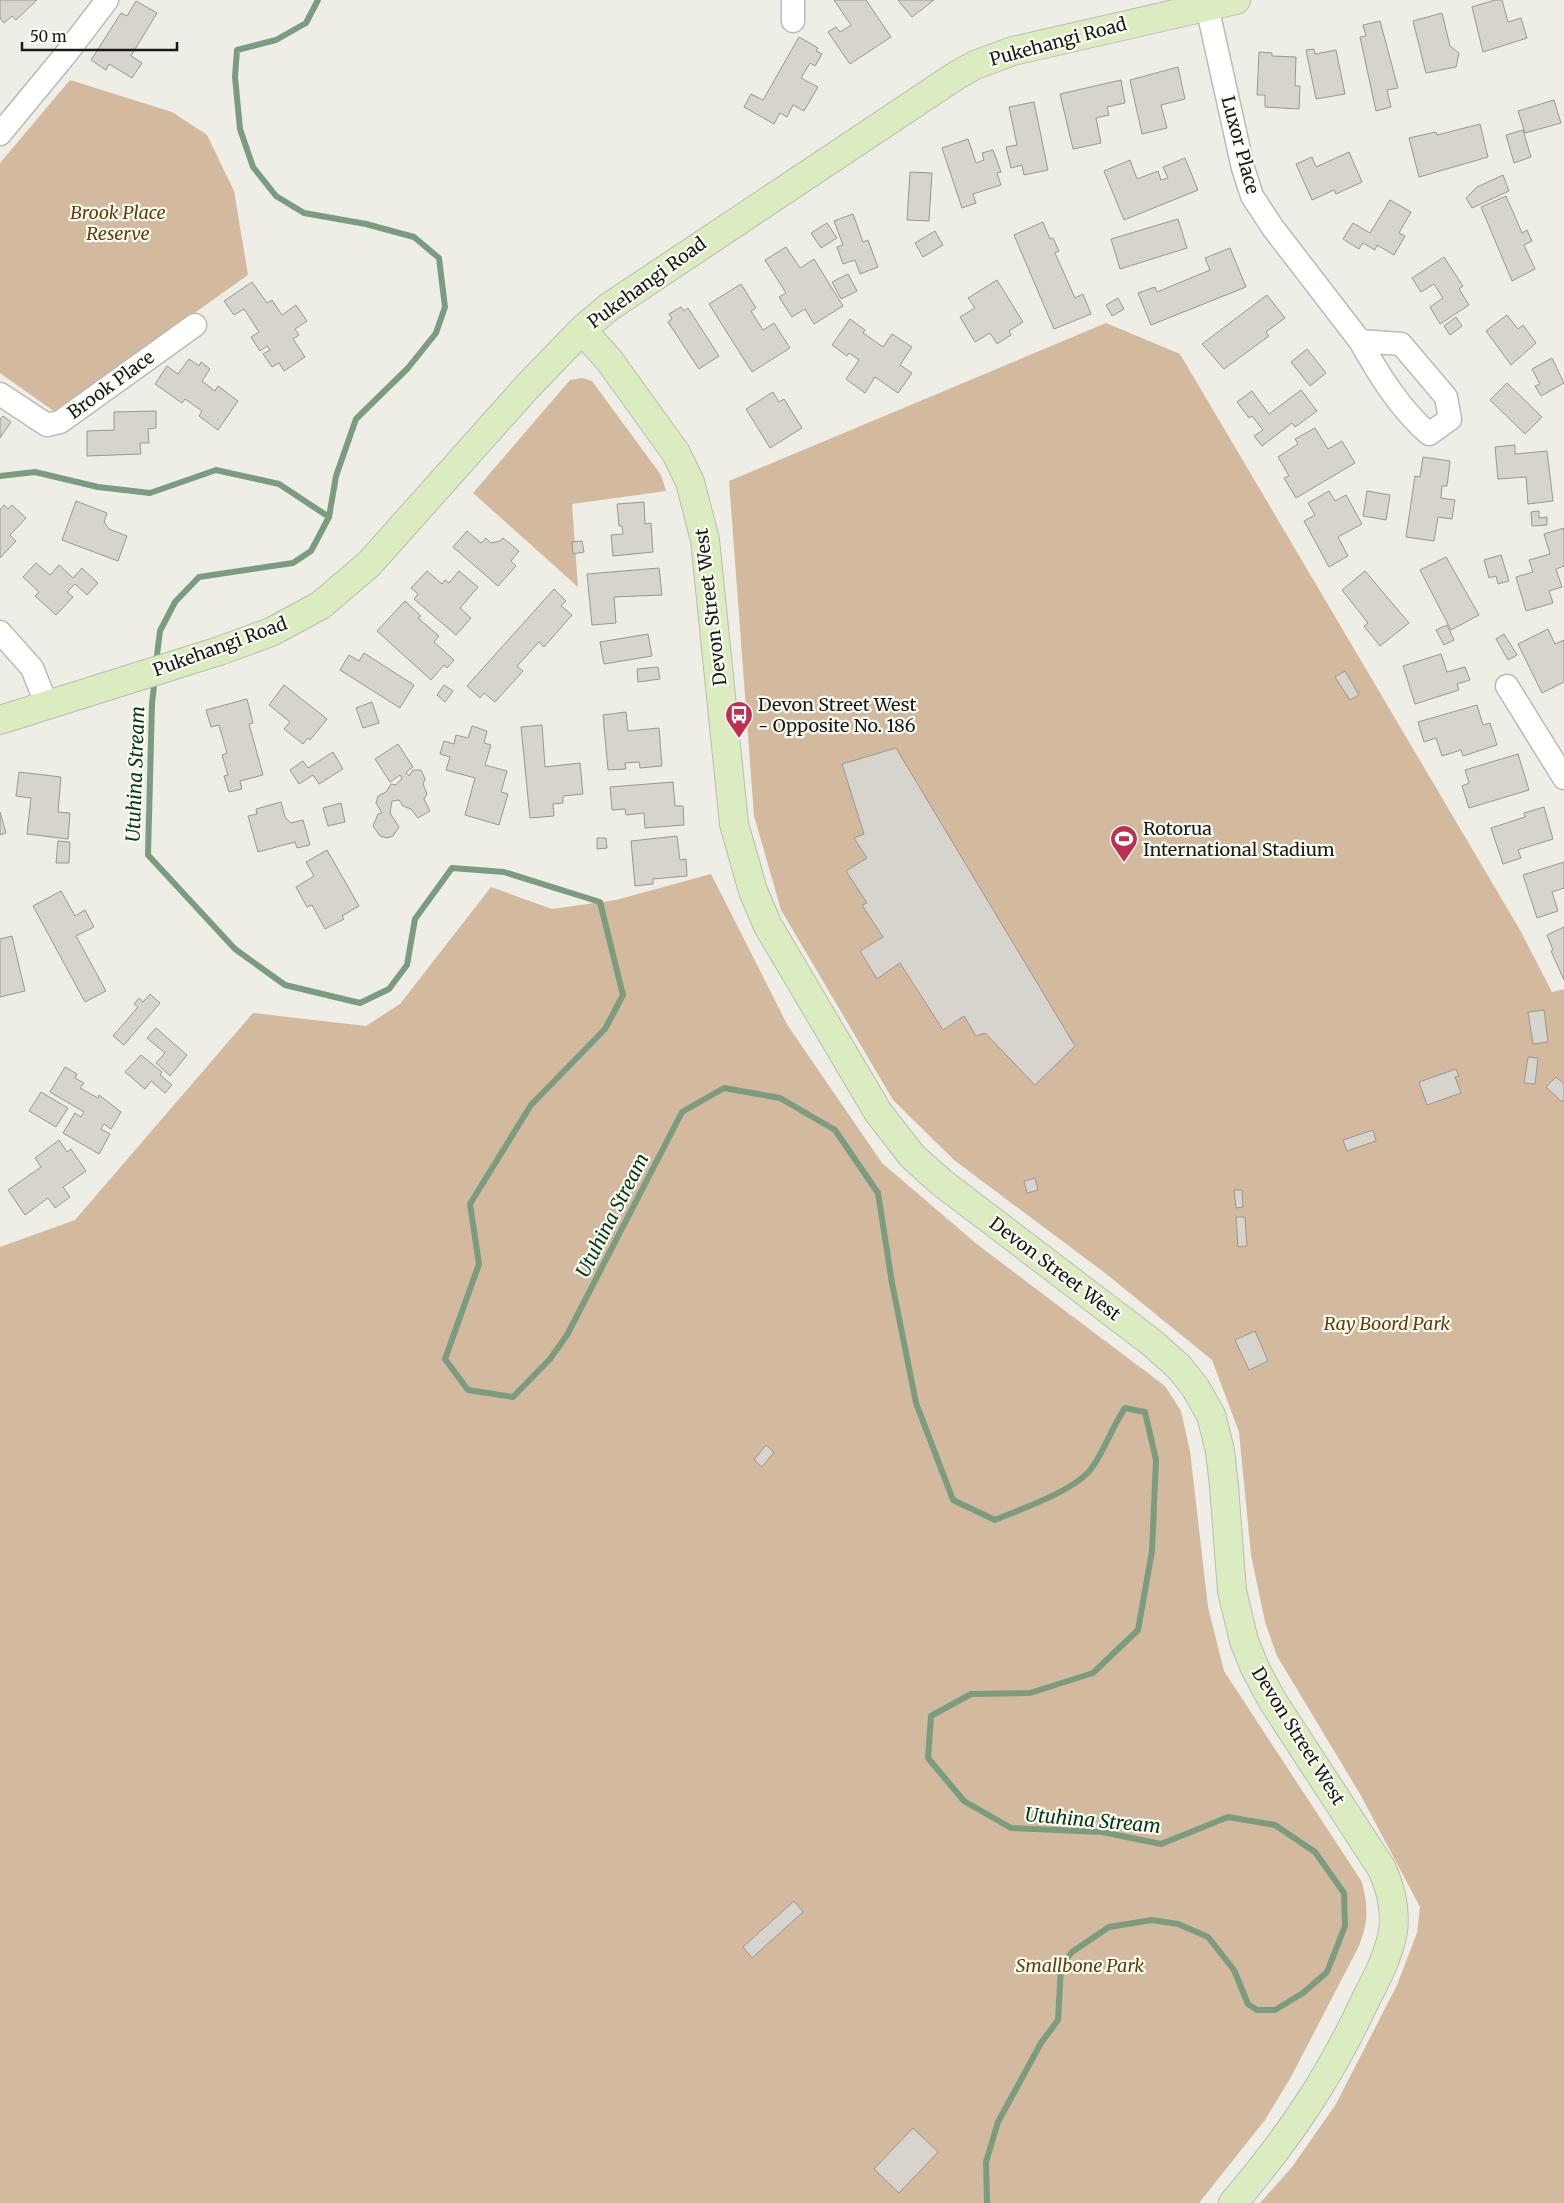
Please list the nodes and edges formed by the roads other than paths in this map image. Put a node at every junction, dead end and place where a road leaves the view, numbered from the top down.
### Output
1 (107, 0) edge
2 (1236, 0) edge
3 (1207, 6) junction
4 (0, 134) edge
5 (194, 325) dead end
6 (582, 330) junction
7 (1360, 341) dead end
8 (0, 394) edge
9 (0, 632) edge
10 (1507, 686) dead end
11 (47, 705) junction
12 (0, 720) edge
13 (1564, 778) edge
14 (1233, 2203) edge

1 - 4 street
2 - 3 main road, Pukehangi Road
3 - 6 main road, Pukehangi Road
3 - 7 street, Luxor Place
5 - 8 street, Brook Place
6 - 11 main road, Pukehangi Road
6 - 14 main road, Devon Street West
9 - 11 street
10 - 13 street
11 - 12 main road, Pukehangi Road

